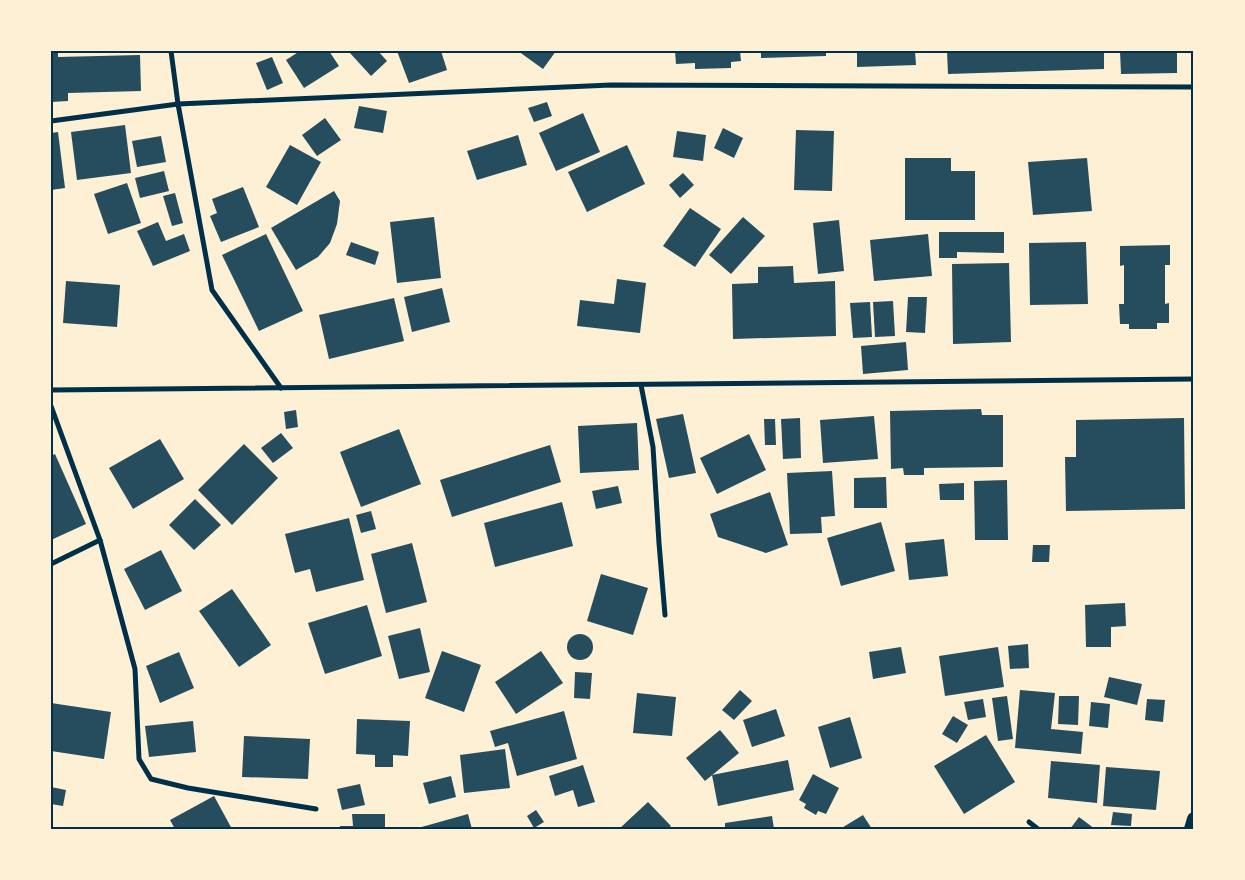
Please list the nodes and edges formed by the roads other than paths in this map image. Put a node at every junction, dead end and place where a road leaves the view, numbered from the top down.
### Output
1 (171, 51) edge
2 (1194, 87) edge
3 (178, 104) junction
4 (51, 122) edge
5 (1194, 379) edge
6 (641, 384) junction
7 (281, 388) junction
8 (51, 390) edge
9 (51, 406) edge
10 (100, 540) junction
11 (51, 564) edge
12 (665, 615) dead end
13 (316, 809) dead end
14 (1194, 819) edge
15 (1029, 822) dead end
16 (1038, 829) edge
17 (1191, 829) edge

1 - 3 street
2 - 3 street
3 - 4 street
3 - 7 street
5 - 6 street
6 - 7 street
6 - 12 street
7 - 8 street
9 - 10 street
10 - 11 street
10 - 13 street
14 - 17 highway
15 - 16 street

